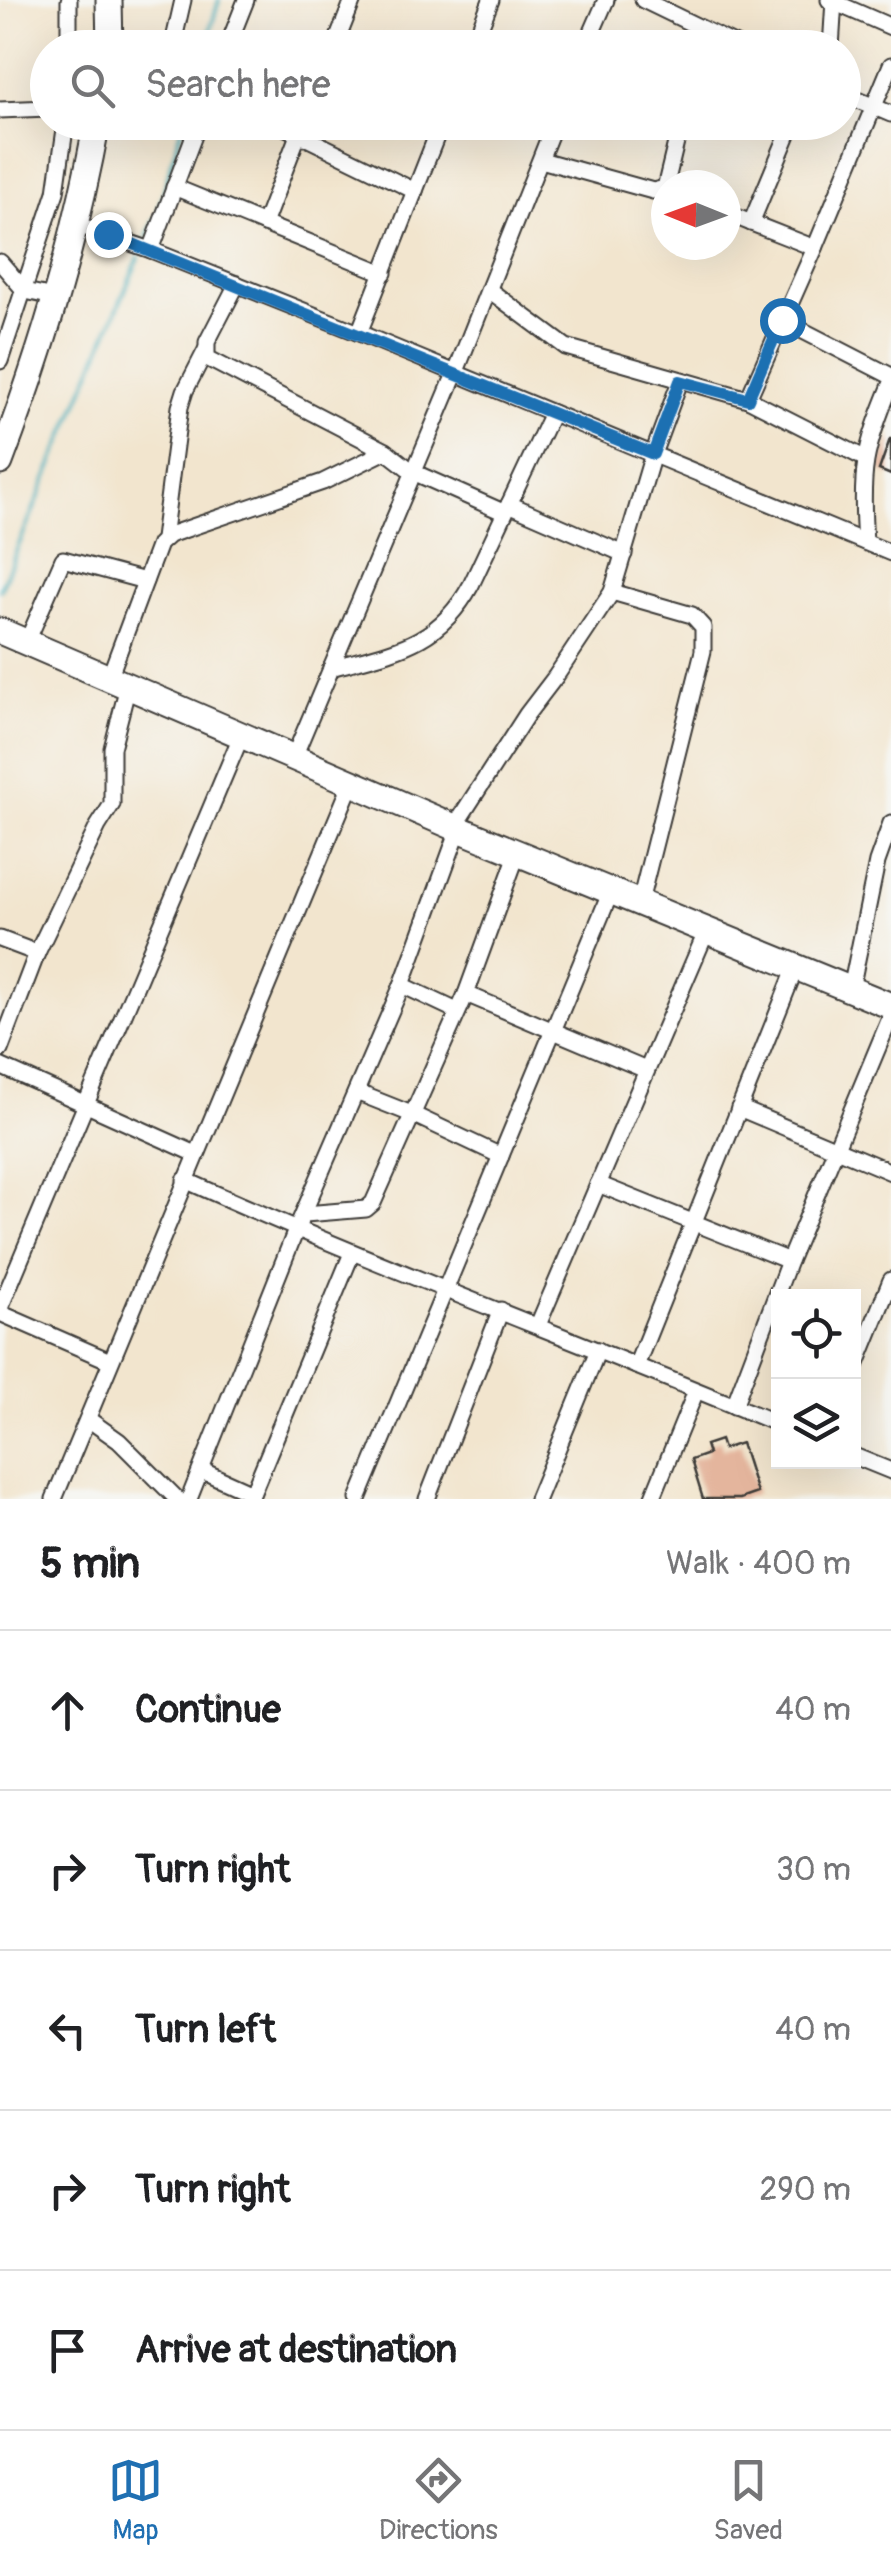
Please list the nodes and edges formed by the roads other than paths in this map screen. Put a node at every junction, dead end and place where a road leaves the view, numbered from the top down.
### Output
1 (69, 0) edge
2 (109, 0) edge
3 (183, 0) edge
4 (246, 0) edge
5 (353, 0) edge
6 (491, 0) edge
7 (606, 0) edge
8 (643, 0) edge
9 (832, 1) edge
10 (665, 5) edge
11 (891, 26) edge
12 (700, 28) joint
13 (69, 30) edge
14 (110, 30) edge
15 (176, 30) edge
16 (235, 30) edge
17 (341, 30) edge
18 (479, 30) edge
19 (594, 30) edge
20 (704, 30) edge
21 (831, 30) edge
22 (891, 65) edge
23 (861, 102) edge
24 (875, 108) junction
25 (30, 109) edge
26 (0, 110) edge
27 (891, 114) edge
28 (63, 140) edge
29 (93, 140) edge
30 (192, 140) edge
31 (296, 140) edge
32 (320, 140) edge
33 (435, 140) edge
34 (548, 140) edge
35 (677, 140) edge
36 (786, 140) edge
37 (541, 160) junction
38 (670, 170) edge
39 (174, 187) junction
40 (651, 190) edge
41 (415, 191) junction
42 (741, 219) edge
43 (751, 223) junction
44 (75, 224) junction
45 (264, 224) junction
46 (815, 248) junction
47 (150, 250) junction
48 (0, 262) edge
49 (384, 273) junction
50 (237, 284) junction
51 (489, 290) junction
52 (26, 291) junction
53 (54, 297) junction
54 (782, 320) junction
55 (359, 333) junction
56 (206, 350) junction
57 (0, 360) edge
58 (455, 374) junction
59 (891, 376) edge
60 (680, 381) junction
61 (891, 385) edge
62 (748, 399) junction
63 (552, 413) junction
64 (386, 451) junction
65 (653, 454) junction
66 (864, 458) junction
67 (0, 462) edge
68 (414, 472) junction
69 (506, 508) junction
70 (163, 539) junction
71 (866, 542) junction
72 (891, 552) edge
73 (624, 554) junction
74 (146, 581) junction
75 (612, 592) junction
76 (0, 631) edge
77 (26, 644) junction
78 (331, 668) junction
79 (118, 682) junction
80 (242, 734) junction
81 (294, 758) junction
82 (352, 782) junction
83 (891, 823) edge
84 (457, 828) junction
85 (518, 852) junction
86 (884, 865) edge
87 (612, 890) junction
88 (640, 902) junction
89 (707, 930) junction
90 (0, 939) edge
91 (36, 953) junction
92 (796, 966) junction
93 (402, 984) junction
94 (851, 990) junction
95 (466, 994) junction
96 (891, 1006) edge
97 (457, 1012) junction
98 (891, 1016) edge
99 (553, 1031) junction
100 (0, 1050) edge
101 (0, 1066) edge
102 (646, 1070) junction
103 (356, 1092) junction
104 (84, 1104) junction
105 (739, 1108) junction
106 (414, 1114) junction
107 (836, 1148) junction
108 (196, 1154) junction
109 (500, 1156) junction
110 (891, 1172) edge
111 (185, 1180) junction
112 (598, 1184) junction
113 (305, 1214) junction
114 (693, 1222) junction
115 (296, 1230) junction
116 (352, 1253) junction
117 (789, 1261) junction
118 (891, 1280) edge
119 (445, 1287) junction
120 (0, 1310) edge
121 (502, 1310) junction
122 (538, 1326) junction
123 (598, 1350) junction
124 (861, 1354) edge
125 (110, 1361) junction
126 (636, 1366) junction
127 (696, 1390) junction
128 (734, 1406) junction
129 (88, 1418) junction
130 (771, 1421) edge
131 (861, 1459) edge
132 (202, 1471) junction
133 (891, 1471) edge
134 (251, 1496) edge
135 (54, 1499) edge
136 (177, 1499) edge
137 (189, 1499) edge
138 (358, 1499) edge
139 (427, 1499) edge
140 (537, 1499) edge
141 (652, 1499) edge

1 - 13 street
2 - 14 main road
3 - 15 street
4 - 16 street
5 - 17 street
6 - 18 street
7 - 19 street
8 - 10 street
9 - 11 street
9 - 21 street
10 - 12 street
12 - 20 street
22 - 24 street
23 - 24 street
24 - 27 street
24 - 46 street
25 - 26 street
28 - 52 street
29 - 44 main road
30 - 39 street
31 - 45 street
32 - 41 street
33 - 41 street
34 - 37 street
35 - 38 street
36 - 43 street
37 - 40 street
37 - 51 street
39 - 45 street
39 - 47 street
41 - 49 street
42 - 43 street
43 - 46 street
44 - 47 street
44 - 53 main road
45 - 49 street
46 - 54 street
47 - 50 street
48 - 52 street
49 - 55 street
50 - 55 street
50 - 56 street
51 - 58 street
51 - 60 street
52 - 53 street
52 - 57 street
53 - 67 main road
54 - 59 street
54 - 62 street
55 - 58 street
56 - 64 street
56 - 70 street
58 - 63 street
58 - 68 street
60 - 62 street
60 - 65 street
61 - 66 street
62 - 66 street
63 - 65 street
63 - 69 street
64 - 68 street
64 - 70 street
65 - 71 street
65 - 73 street
66 - 71 street
68 - 69 street
68 - 78 street
69 - 73 street
69 - 78 street
70 - 74 street
71 - 72 street
73 - 75 street
74 - 77 street
74 - 79 street
75 - 84 street
75 - 88 street
76 - 77 main road
77 - 79 main road
78 - 81 street
79 - 80 main road
79 - 91 street
80 - 81 main road
80 - 104 street
81 - 82 main road
82 - 84 main road
82 - 108 street
83 - 86 street
84 - 85 main road
84 - 93 street
85 - 87 main road
85 - 95 street
86 - 94 street
87 - 88 main road
87 - 99 street
88 - 89 main road
89 - 92 main road
89 - 102 street
90 - 91 street
91 - 100 street
92 - 94 main road
92 - 105 street
93 - 97 street
93 - 103 street
94 - 96 main road
95 - 97 street
95 - 99 street
97 - 106 street
98 - 107 street
99 - 102 street
99 - 109 street
101 - 104 street
102 - 112 street
103 - 106 street
103 - 113 street
104 - 108 street
104 - 120 street
105 - 107 street
105 - 114 street
106 - 109 street
106 - 113 street
107 - 110 street
107 - 117 street
108 - 111 street
109 - 119 street
111 - 115 street
111 - 125 street
112 - 114 street
112 - 122 street
113 - 115 street
114 - 117 street
114 - 126 street
115 - 116 street
115 - 132 street
116 - 119 street
116 - 134 street
117 - 128 street
118 - 124 street
119 - 121 street
119 - 138 street
120 - 125 street
121 - 122 street
121 - 139 street
122 - 123 street
123 - 126 street
123 - 140 street
125 - 129 street
126 - 127 street
127 - 128 street
127 - 141 street
128 - 130 street
129 - 135 street
129 - 136 street
131 - 133 street
132 - 134 street
132 - 137 street

